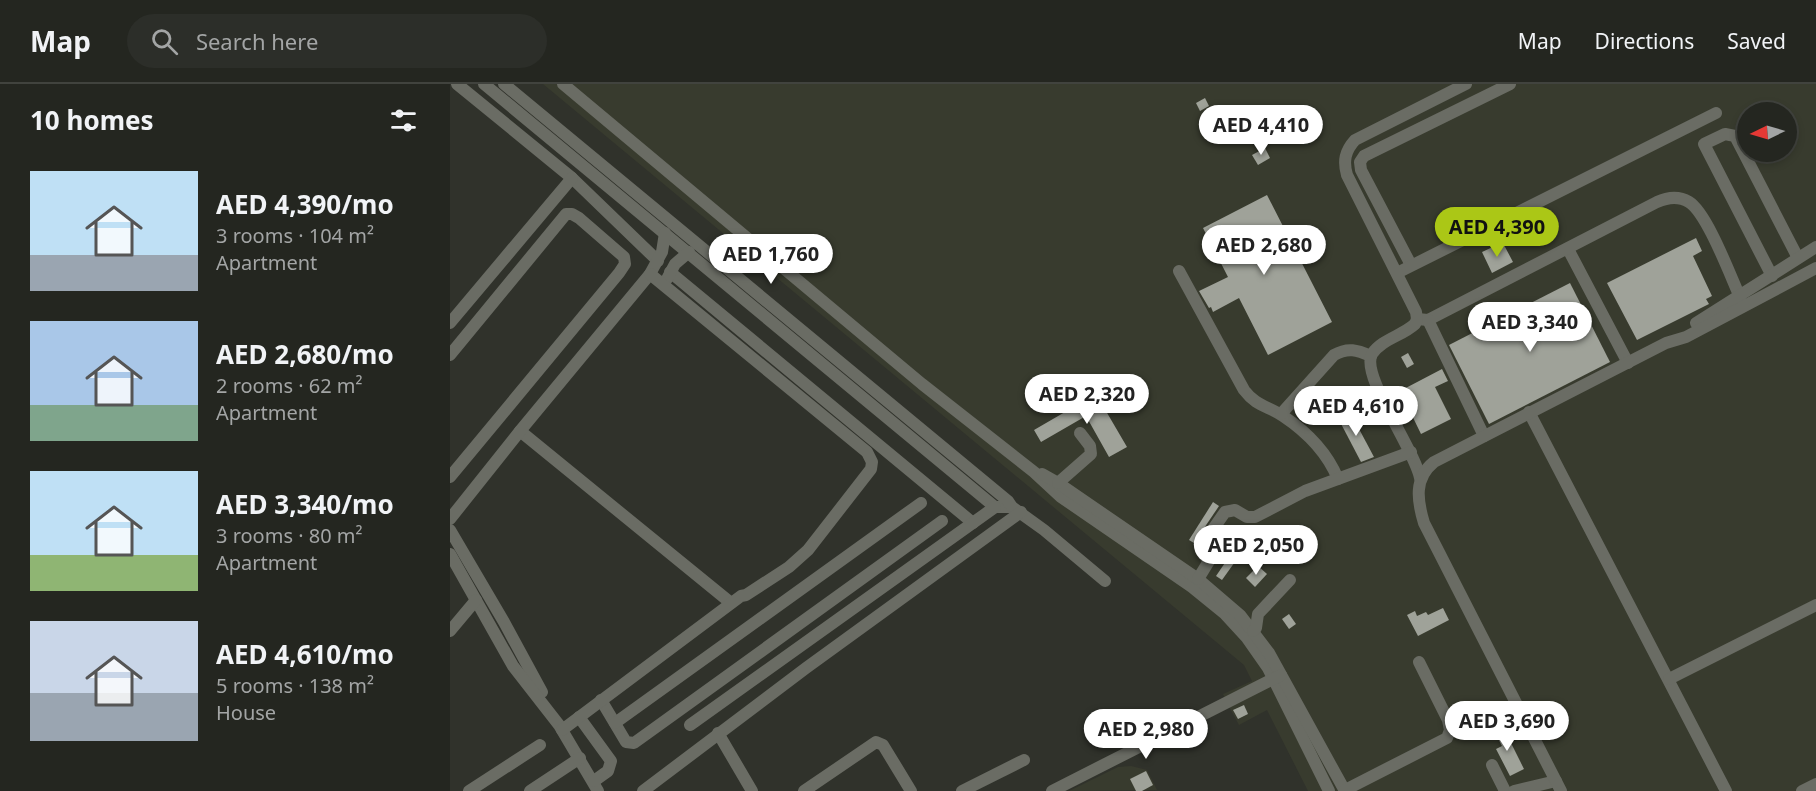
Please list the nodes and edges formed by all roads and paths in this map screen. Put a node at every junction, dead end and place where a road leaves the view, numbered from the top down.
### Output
1 (457, 84) edge
2 (484, 84) edge
3 (504, 84) edge
4 (563, 84) edge
5 (1466, 84) edge
6 (1510, 84) edge
7 (1716, 113) dead end
8 (572, 178) junction
9 (673, 234) junction
10 (1816, 247) edge
11 (1568, 249) junction
12 (689, 252) junction
13 (1798, 258) junction
14 (658, 261) junction
15 (1411, 265) junction
16 (1816, 268) edge
17 (1179, 271) dead end
18 (670, 272) junction
19 (1397, 273) junction
20 (650, 274) junction
21 (1772, 276) junction
22 (664, 286) junction
23 (1740, 297) junction
24 (1423, 320) junction
25 (450, 323) edge
26 (1666, 344) junction
27 (450, 355) edge
28 (1371, 356) junction
29 (1628, 363) junction
30 (1529, 412) junction
31 (1281, 414) junction
32 (520, 431) junction
33 (1080, 433) dead end
34 (1484, 436) junction
35 (1411, 452) junction
36 (1034, 472) junction
37 (450, 477) edge
38 (1420, 478) junction
39 (1338, 479) junction
40 (1058, 483) junction
41 (921, 503) dead end
42 (995, 507) junction
43 (1016, 510) junction
44 (450, 519) edge
45 (942, 521) dead end
46 (974, 523) junction
47 (450, 530) edge
48 (450, 554) edge
49 (869, 574) junction
50 (1198, 579) junction
51 (1290, 580) dead end
52 (1105, 581) dead end
53 (880, 590) junction
54 (476, 600) junction
55 (731, 603) junction
56 (1816, 604) edge
57 (891, 607) junction
58 (450, 631) edge
59 (1253, 631) junction
60 (781, 638) junction
61 (793, 653) junction
62 (1419, 662) dead end
63 (806, 668) junction
64 (1277, 677) junction
65 (1669, 679) junction
66 (601, 700) junction
67 (545, 705) junction
68 (579, 717) junction
69 (615, 723) junction
70 (690, 725) dead end
71 (562, 730) junction
72 (718, 734) junction
73 (540, 745) dead end
74 (580, 758) junction
75 (1024, 760) dead end
76 (1492, 765) dead end
77 (1816, 784) edge
78 (596, 786) edge
79 (1559, 786) edge
80 (537, 789) edge
81 (1345, 790) edge
82 (469, 791) edge
83 (643, 791) edge
84 (752, 791) edge
85 (804, 791) edge
86 (911, 791) edge
87 (962, 791) edge
88 (1052, 791) edge
89 (1329, 791) edge
90 (1505, 791) edge
91 (1514, 791) edge
92 (1726, 791) edge
93 (1802, 791) edge

1 - 8 street
2 - 9 street
3 - 9 street
4 - 36 street
5 - 19 street
6 - 15 street
7 - 15 street
8 - 14 street
8 - 25 street
9 - 12 street
9 - 14 street
9 - 43 street
10 - 13 street
11 - 23 street
11 - 24 street
11 - 29 street
12 - 18 street
12 - 42 street
13 - 21 street
13 - 21 street
14 - 20 street
15 - 19 street
16 - 26 street
17 - 31 street
18 - 22 street
18 - 46 street
19 - 24 street
20 - 22 street
20 - 32 street
21 - 23 street
22 - 55 street
23 - 26 street
24 - 28 street
24 - 34 street
26 - 29 street
27 - 37 street
28 - 31 street
28 - 35 street
29 - 30 street
30 - 34 street
30 - 65 street
31 - 39 street
32 - 44 street
32 - 55 street
33 - 40 street
34 - 38 street
35 - 38 street
35 - 39 street
36 - 40 street
36 - 64 street
38 - 79 street
39 - 50 street
40 - 50 street
41 - 69 street
42 - 43 street
42 - 46 street
43 - 52 street
43 - 57 street
45 - 49 street
46 - 53 street
47 - 67 street
48 - 54 street
49 - 53 street
49 - 60 street
50 - 59 street
51 - 59 street
53 - 57 street
53 - 61 street
54 - 58 street
54 - 67 street
55 - 66 street
56 - 65 street
57 - 63 street
59 - 64 street
60 - 61 street
60 - 69 street
61 - 63 street
61 - 70 street
62 - 81 street
63 - 72 street
64 - 81 street
64 - 88 street
64 - 89 street
65 - 92 street
66 - 68 street
66 - 69 street
67 - 71 street
68 - 71 street
68 - 78 street
71 - 74 street
72 - 83 street
72 - 84 street
73 - 82 street
74 - 78 street
74 - 80 street
75 - 87 street
76 - 90 street
77 - 93 street
79 - 91 street
85 - 86 street

